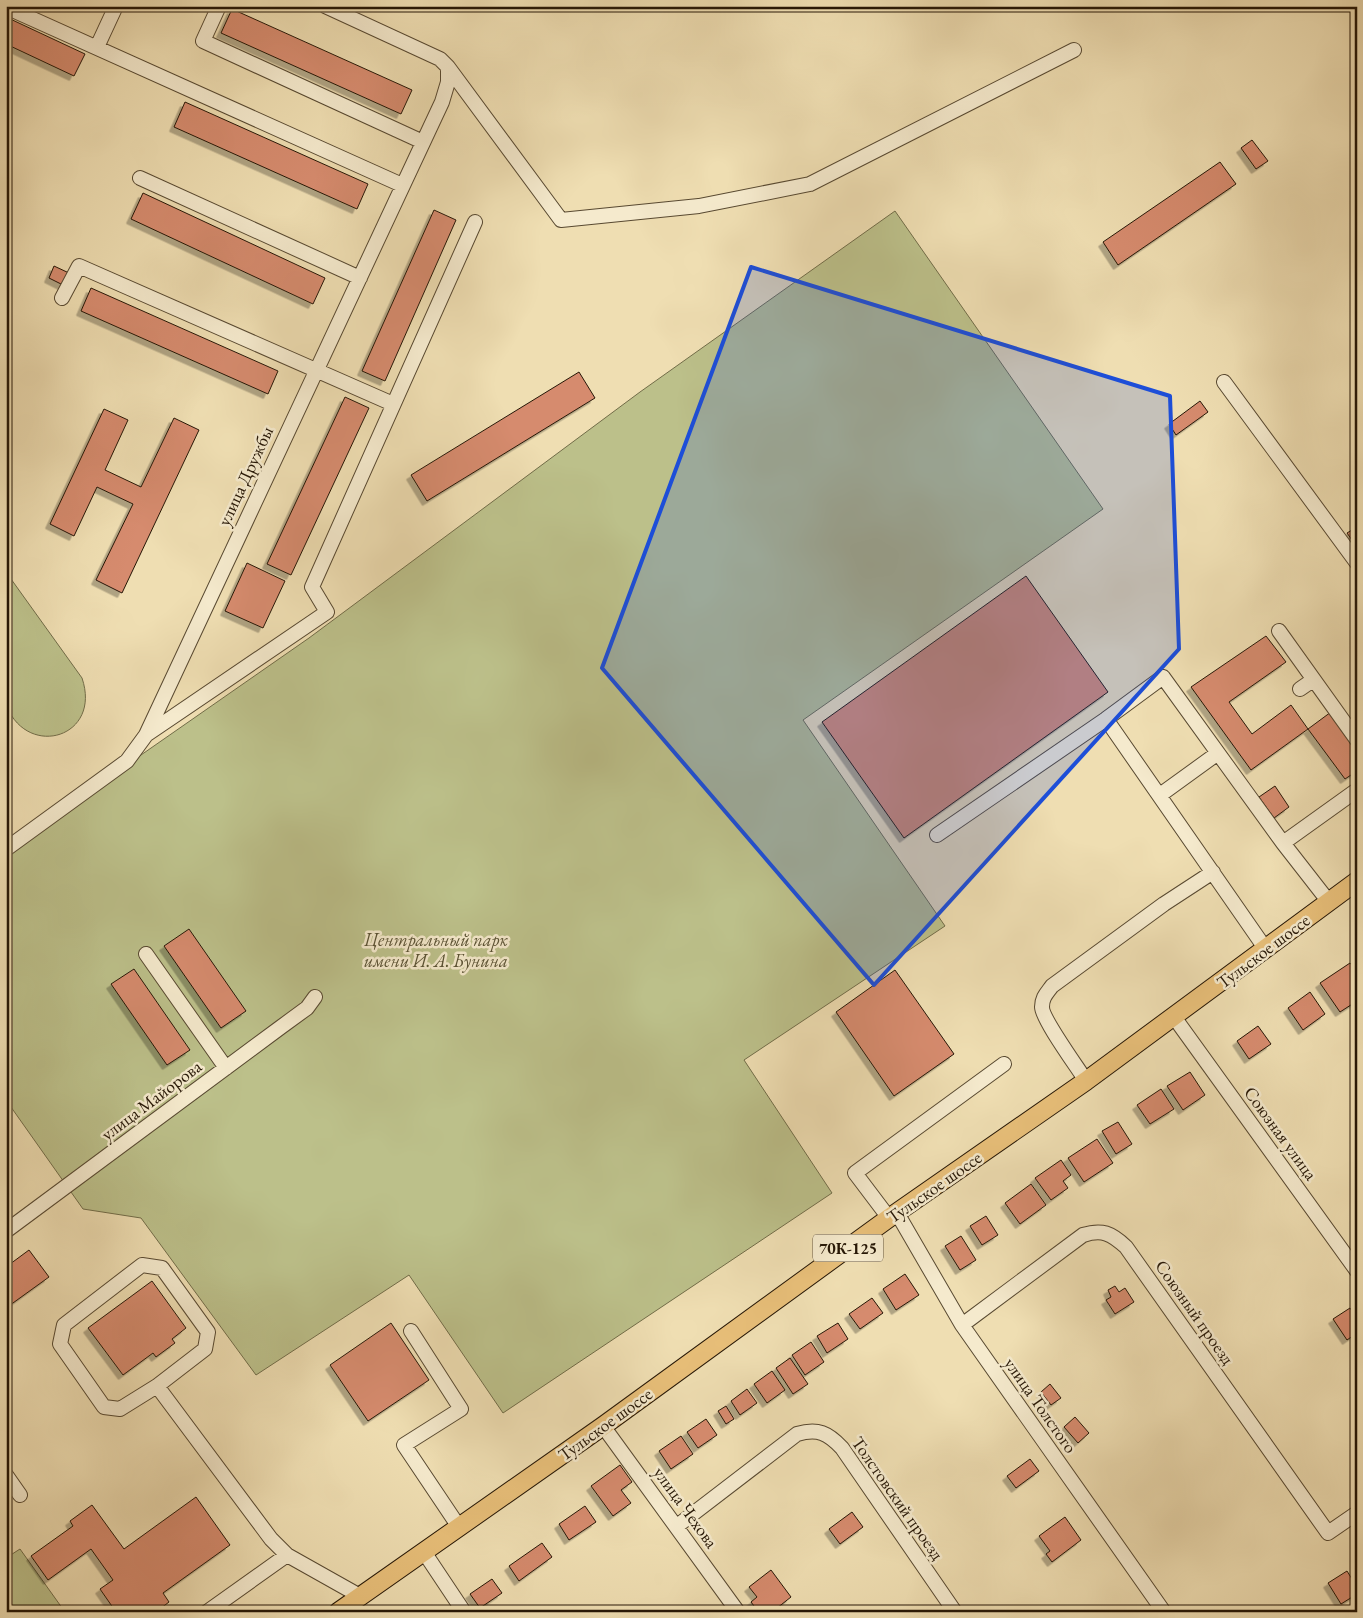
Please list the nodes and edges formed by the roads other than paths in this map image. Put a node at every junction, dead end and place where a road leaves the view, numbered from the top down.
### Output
1 (116, 6) edge
2 (219, 6) edge
3 (325, 6) edge
4 (6, 7) edge
5 (98, 47) junction
6 (1074, 50) dead end
7 (448, 67) junction
8 (423, 142) junction
9 (140, 178) dead end
10 (402, 185) junction
11 (475, 222) dead end
12 (360, 278) junction
13 (62, 298) dead end
14 (316, 370) junction
15 (1224, 382) dead end
16 (393, 404) junction
17 (1357, 563) edge
18 (1279, 631) dead end
19 (1313, 680) junction
20 (1300, 689) dead end
21 (1106, 719) junction
22 (146, 735) junction
23 (1357, 740) edge
24 (1218, 753) junction
25 (1357, 790) edge
26 (1160, 795) junction
27 (937, 835) dead end
28 (1283, 843) junction
29 (6, 849) edge
30 (1213, 872) junction
31 (1357, 881) edge
32 (1329, 902) junction
33 (1266, 948) junction
34 (146, 954) dead end
35 (315, 997) dead end
36 (1174, 1017) junction
37 (1004, 1064) dead end
38 (226, 1068) junction
39 (1086, 1081) junction
40 (893, 1216) junction
41 (6, 1231) edge
42 (1357, 1271) edge
43 (962, 1325) junction
44 (411, 1331) dead end
45 (157, 1386) junction
46 (603, 1426) junction
47 (6, 1475) edge
48 (20, 1495) dead end
49 (1357, 1513) edge
50 (677, 1526) junction
51 (459, 1527) junction
52 (424, 1552) junction
53 (287, 1554) junction
54 (360, 1596) junction
55 (207, 1612) edge
56 (338, 1612) edge
57 (464, 1612) edge
58 (738, 1612) edge
59 (955, 1612) edge
60 (1164, 1612) edge

1 - 5 street
2 - 8 street
3 - 7 street
4 - 5 street
5 - 10 street
6 - 7 street
7 - 8 street, улица Дружбы
8 - 10 street, улица Дружбы
9 - 12 street
10 - 12 street, улица Дружбы
11 - 16 street
12 - 14 street, улица Дружбы
13 - 14 street
14 - 16 street
14 - 22 street, улица Дружбы
15 - 17 street
16 - 22 street
18 - 19 street
19 - 20 street
19 - 23 street
21 - 24 street
21 - 26 street
21 - 27 street
22 - 29 street, улица Дружбы
24 - 26 street
24 - 28 street
25 - 28 street
26 - 30 street
28 - 32 street
30 - 33 street
30 - 39 street
31 - 32 main road, Тульское шоссе / 70К-125
32 - 33 main road, Тульское шоссе / 70К-125
33 - 36 main road, Тульское шоссе / 70К-125
34 - 38 street
35 - 38 street, улица Майорова
36 - 39 main road, Тульское шоссе / 70К-125
36 - 42 street, Союзная улица
37 - 40 street, улица Толстого
38 - 41 street, улица Майорова
39 - 40 main road, Тульское шоссе / 70К-125
40 - 43 street, улица Толстого
40 - 46 main road, Тульское шоссе / 70К-125
43 - 49 street, Союзный проезд
43 - 60 street, улица Толстого
44 - 51 street
45 - 45 street
45 - 53 street
46 - 50 street, улица Чехова
46 - 51 main road, Тульское шоссе / 70К-125
47 - 48 street
50 - 58 street, улица Чехова
50 - 59 street, Толстовский проезд
51 - 52 main road, Тульское шоссе / 70К-125
52 - 54 main road, Тульское шоссе / 70К-125
52 - 57 street
53 - 54 street
53 - 55 street
54 - 56 main road, Тульское шоссе / 70К-125

